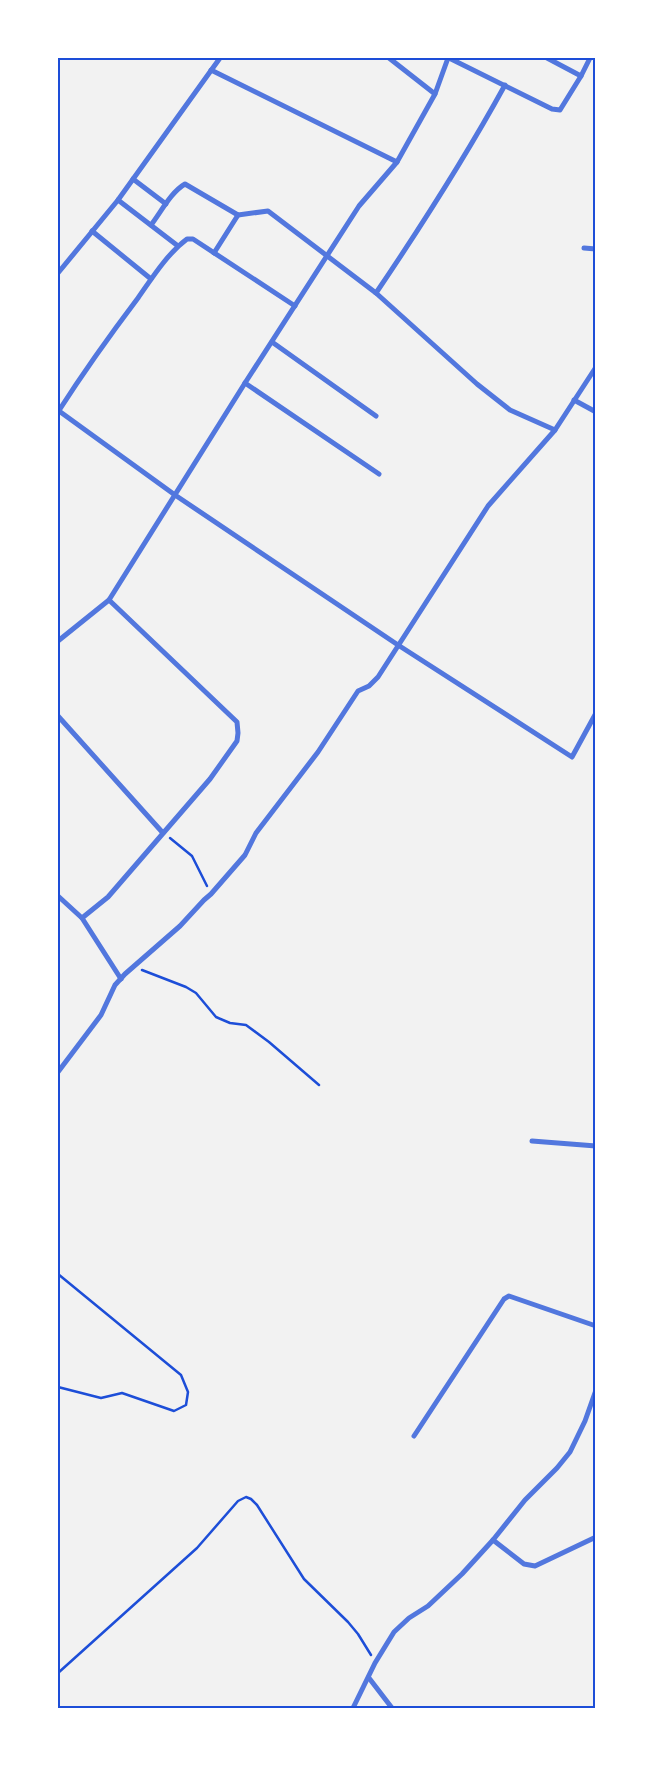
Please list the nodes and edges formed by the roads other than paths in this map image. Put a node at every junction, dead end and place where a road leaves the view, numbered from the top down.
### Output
1 (220, 58) edge
2 (390, 58) edge
3 (449, 58) edge
4 (548, 58) edge
5 (590, 58) edge
6 (211, 70) junction
7 (581, 76) junction
8 (505, 85) junction
9 (435, 94) junction
10 (397, 162) junction
11 (133, 179) junction
12 (118, 200) junction
13 (166, 204) junction
14 (238, 215) junction
15 (151, 225) junction
16 (92, 231) junction
17 (178, 246) junction
18 (584, 248) dead end
19 (596, 249) edge
20 (214, 253) junction
21 (327, 256) junction
22 (58, 273) edge
23 (152, 279) junction
24 (376, 293) junction
25 (295, 306) junction
26 (272, 342) junction
27 (596, 367) edge
28 (245, 382) junction
29 (574, 400) junction
30 (58, 412) edge
31 (596, 412) edge
32 (376, 416) dead end
33 (554, 430) junction
34 (379, 474) dead end
35 (175, 495) junction
36 (109, 600) junction
37 (58, 641) edge
38 (398, 645) junction
39 (596, 713) edge
40 (58, 716) edge
41 (162, 833) junction
42 (58, 896) edge
43 (82, 918) junction
44 (121, 979) junction
45 (58, 1072) edge
46 (532, 1141) dead end
47 (596, 1146) edge
48 (596, 1326) edge
49 (596, 1390) edge
50 (414, 1436) dead end
51 (596, 1537) edge
52 (493, 1540) junction
53 (369, 1678) junction
54 (353, 1708) edge
55 (392, 1708) edge

1 - 6 street
2 - 9 street
3 - 8 street
3 - 9 street
4 - 7 street
5 - 7 street
6 - 10 street
6 - 11 street
7 - 8 street
8 - 24 street
9 - 10 street
10 - 21 street
11 - 12 street
11 - 13 street
12 - 15 street
12 - 16 street
13 - 14 street
13 - 15 street
14 - 20 street
14 - 21 street
15 - 17 street
16 - 22 street
16 - 23 street
17 - 20 street
17 - 23 street
18 - 19 street
20 - 25 street
21 - 24 street
21 - 25 street
23 - 30 street
24 - 33 street
25 - 26 street
26 - 28 street
26 - 32 street
27 - 29 street
28 - 34 street
28 - 35 street
29 - 31 street
29 - 33 street
30 - 35 street
33 - 38 street
35 - 36 street
35 - 38 street
36 - 37 street
36 - 41 street
38 - 39 street
38 - 44 street
40 - 41 street
41 - 43 street
42 - 43 street
43 - 44 street
44 - 45 street
46 - 47 street
48 - 50 street
49 - 52 street
51 - 52 street
52 - 53 street
53 - 54 street
53 - 55 street

